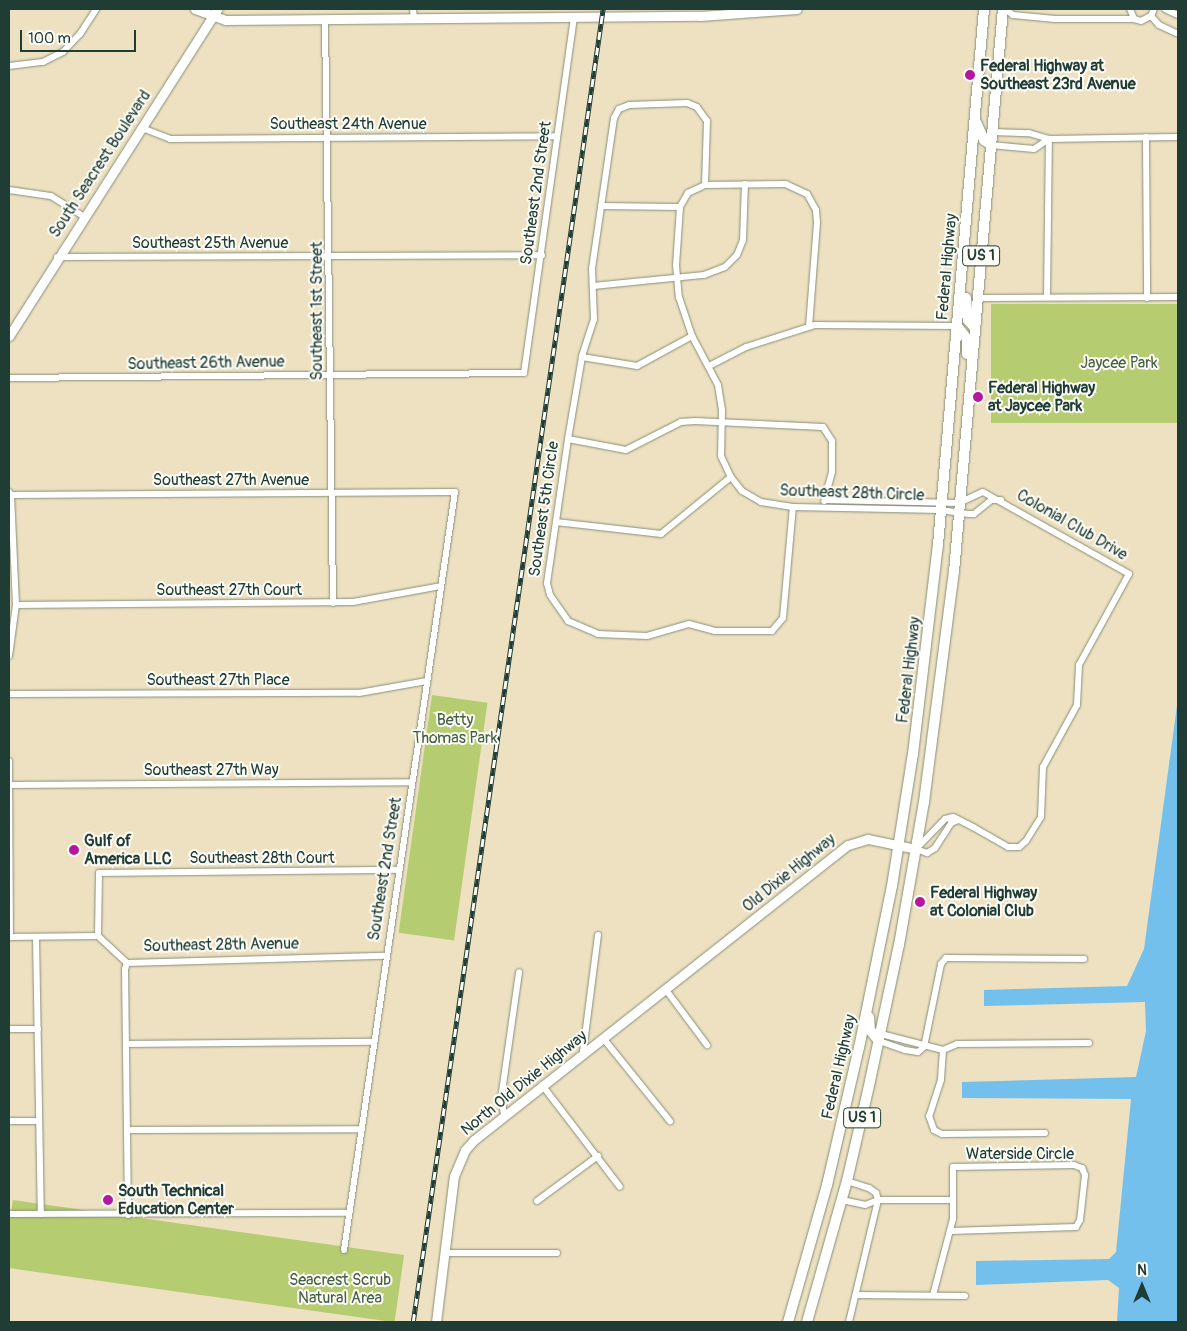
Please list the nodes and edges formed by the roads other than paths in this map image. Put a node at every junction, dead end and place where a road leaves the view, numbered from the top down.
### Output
1 (96, 9) edge
2 (195, 9) edge
3 (413, 9) edge
4 (798, 9) edge
5 (984, 9) edge
6 (1004, 9) edge
7 (1130, 9) edge
8 (1154, 9) edge
9 (1165, 9) edge
10 (215, 12) edge
11 (537, 13) edge
12 (686, 13) edge
13 (1178, 15) edge
14 (1151, 16) junction
15 (574, 17) junction
16 (1134, 18) junction
17 (414, 19) junction
18 (325, 20) junction
19 (1178, 34) edge
20 (9, 66) edge
21 (974, 118) junction
22 (142, 128) junction
23 (992, 132) junction
24 (557, 136) junction
25 (1146, 137) junction
26 (1178, 137) edge
27 (329, 138) junction
28 (1049, 139) junction
29 (991, 145) junction
30 (745, 184) junction
31 (705, 185) junction
32 (9, 190) edge
33 (601, 206) junction
34 (680, 207) junction
35 (85, 216) junction
36 (964, 241) junction
37 (542, 255) junction
38 (57, 257) junction
39 (330, 257) junction
40 (677, 277) junction
41 (593, 286) junction
42 (1178, 297) edge
43 (978, 298) junction
44 (1048, 298) junction
45 (1147, 298) junction
46 (957, 326) junction
47 (809, 327) junction
48 (975, 328) junction
49 (9, 336) edge
50 (692, 336) junction
51 (582, 357) junction
52 (709, 366) junction
53 (524, 373) joint
54 (331, 375) junction
55 (9, 378) edge
56 (968, 406) junction
57 (722, 423) junction
58 (568, 439) junction
59 (731, 477) junction
60 (455, 492) joint
61 (10, 493) edge
62 (332, 493) junction
63 (825, 500) junction
64 (1001, 500) junction
65 (941, 505) junction
66 (793, 507) junction
67 (958, 507) junction
68 (823, 508) junction
69 (556, 522) junction
70 (441, 586) junction
71 (333, 603) junction
72 (16, 605) junction
73 (9, 656) edge
74 (427, 681) junction
75 (9, 694) edge
76 (9, 761) edge
77 (412, 782) junction
78 (10, 785) junction
79 (958, 820) junction
80 (899, 847) junction
81 (916, 849) junction
82 (399, 870) junction
83 (598, 935) dead end
84 (36, 936) junction
85 (98, 936) junction
86 (9, 937) edge
87 (717, 950) joint
88 (385, 956) junction
89 (1084, 959) dead end
90 (128, 963) junction
91 (519, 972) dead end
92 (666, 990) junction
93 (868, 1009) junction
94 (9, 1029) edge
95 (38, 1029) junction
96 (603, 1038) junction
97 (880, 1038) junction
98 (373, 1042) junction
99 (1089, 1043) dead end
100 (126, 1044) junction
101 (707, 1045) dead end
102 (924, 1047) junction
103 (860, 1048) junction
104 (943, 1050) junction
105 (582, 1053) junction
106 (870, 1081) junction
107 (542, 1085) junction
108 (504, 1114) junction
109 (9, 1121) edge
110 (39, 1121) junction
111 (670, 1121) dead end
112 (361, 1129) junction
113 (127, 1130) junction
114 (1045, 1133) dead end
115 (598, 1156) junction
116 (847, 1182) junction
117 (620, 1187) dead end
118 (842, 1200) junction
119 (878, 1200) junction
120 (952, 1200) junction
121 (537, 1201) dead end
122 (348, 1212) junction
123 (9, 1214) edge
124 (41, 1214) junction
125 (128, 1216) junction
126 (950, 1231) junction
127 (344, 1250) dead end
128 (446, 1253) junction
129 (557, 1253) dead end
130 (856, 1295) junction
131 (933, 1295) junction
132 (965, 1296) dead end
133 (436, 1322) edge
134 (788, 1322) edge
135 (807, 1322) edge
136 (848, 1322) edge

1 - 20 street
2 - 10 street
3 - 17 street
4 - 12 street
5 - 21 main road, Federal Highway / US 1
6 - 16 street
6 - 23 main road, Federal Highway / US 1
7 - 16 street
8 - 14 street
9 - 13 street
10 - 18 street
10 - 22 street, South Seacrest Boulevard
11 - 15 street
11 - 17 street
12 - 15 street
14 - 16 street
14 - 19 street
15 - 24 street, Southeast 2nd Street
17 - 18 street
18 - 27 street, Southeast 1st Street
21 - 29 main road
21 - 36 main road, Federal Highway / US 1
22 - 27 street, Southeast 24th Avenue
22 - 35 street, South Seacrest Boulevard
23 - 28 street
23 - 29 main road, Federal Highway / US 1
24 - 27 street, Southeast 24th Avenue
24 - 37 street, Southeast 2nd Street
25 - 26 street
25 - 28 street
25 - 45 street
27 - 39 street, Southeast 1st Street
28 - 29 street
28 - 44 street
29 - 43 main road, Federal Highway / US 1
30 - 31 street
30 - 40 street
30 - 47 street
31 - 33 street, Southeast 5th Circle
31 - 34 street
32 - 35 street
33 - 34 street
33 - 41 street, Southeast 5th Circle
34 - 40 street, Southeast 28th Circle
35 - 38 street, South Seacrest Boulevard
36 - 46 main road, Federal Highway / US 1
36 - 48 main road
37 - 39 street, Southeast 25th Avenue
37 - 53 street, Southeast 2nd Street
38 - 39 street, Southeast 25th Avenue
38 - 49 street, South Seacrest Boulevard
39 - 54 street, Southeast 1st Street
40 - 41 street
40 - 50 street, Southeast 28th Circle
41 - 51 street, Southeast 5th Circle
42 - 45 street
43 - 44 street
43 - 48 main road, Federal Highway / US 1
44 - 45 street
46 - 47 street
46 - 56 main road
46 - 65 main road, Federal Highway / US 1
47 - 52 street
48 - 56 main road, Federal Highway / US 1
50 - 51 street
50 - 52 street, Southeast 28th Circle
51 - 58 street, Southeast 5th Circle
52 - 57 street, Southeast 28th Circle
53 - 54 street, Southeast 26th Avenue
54 - 55 street, Southeast 26th Avenue
54 - 62 street, Southeast 1st Street
56 - 67 main road, Federal Highway / US 1
57 - 58 street
57 - 59 street, Southeast 28th Circle
57 - 63 street
58 - 69 street, Southeast 5th Circle
59 - 66 street, Southeast 28th Circle
59 - 69 street
60 - 62 street, Southeast 27th Avenue
60 - 70 street, Southeast 2nd Street
61 - 62 street, Southeast 27th Avenue
61 - 72 street
62 - 71 street, Southeast 1st Street
63 - 65 street, Southeast 28th Circle
63 - 68 street
64 - 67 street, Colonial Club Drive
64 - 67 street, Colonial Club Drive
64 - 79 street, Colonial Club Drive
65 - 67 street, Southeast 28th Circle
65 - 68 street, Southeast 28th Circle
65 - 80 main road, Federal Highway / US 1
66 - 68 street, Southeast 28th Circle
66 - 69 street, Southeast 5th Circle
67 - 81 main road, Federal Highway / US 1
70 - 71 street, Southeast 27th Court
70 - 74 street, Southeast 2nd Street
71 - 72 street, Southeast 27th Court
72 - 73 street
74 - 75 street, Southeast 27th Place
74 - 77 street, Southeast 2nd Street
76 - 78 street
77 - 78 street, Southeast 27th Way
77 - 82 street, Southeast 2nd Street
78 - 86 street
79 - 81 street
79 - 81 street
80 - 81 street, Old Dixie Highway
80 - 87 street, Old Dixie Highway
80 - 93 main road, Federal Highway / US 1
81 - 97 main road, Federal Highway / US 1
82 - 85 street, Southeast 28th Court
82 - 88 street, Southeast 2nd Street
83 - 105 street
84 - 85 street
84 - 86 street
84 - 95 street
85 - 90 street, Southeast 28th Avenue
87 - 92 street, North Old Dixie Highway
88 - 90 street, Southeast 28th Avenue
88 - 98 street, Southeast 2nd Street
89 - 102 street
90 - 100 street
91 - 108 street
92 - 96 street, North Old Dixie Highway
92 - 101 street
93 - 97 main road
93 - 103 main road, Federal Highway / US 1
94 - 95 street
95 - 110 street
96 - 105 street, North Old Dixie Highway
96 - 111 street
97 - 102 street
97 - 106 main road, Federal Highway / US 1
98 - 100 street
98 - 112 street, Southeast 2nd Street
99 - 104 street
100 - 113 street
102 - 104 street
103 - 106 main road
103 - 134 main road, Federal Highway / US 1
104 - 114 street
105 - 107 street, North Old Dixie Highway
106 - 116 main road, Federal Highway / US 1
107 - 108 street, North Old Dixie Highway
107 - 115 street
108 - 128 street, North Old Dixie Highway
109 - 110 street
110 - 124 street
112 - 113 street
112 - 122 street, Southeast 2nd Street
113 - 125 street
115 - 117 street
115 - 121 street
116 - 118 main road, Federal Highway / US 1
116 - 119 street
118 - 119 street
118 - 135 main road, Federal Highway / US 1
119 - 120 street
119 - 130 street
120 - 126 street, Waterside Circle
120 - 126 street, Waterside Circle
122 - 125 street
122 - 127 street, Southeast 2nd Street
123 - 124 street
124 - 125 street
126 - 131 street, Waterside Circle
128 - 129 street
128 - 133 street, North Old Dixie Highway
130 - 131 street
130 - 136 street
131 - 132 street

